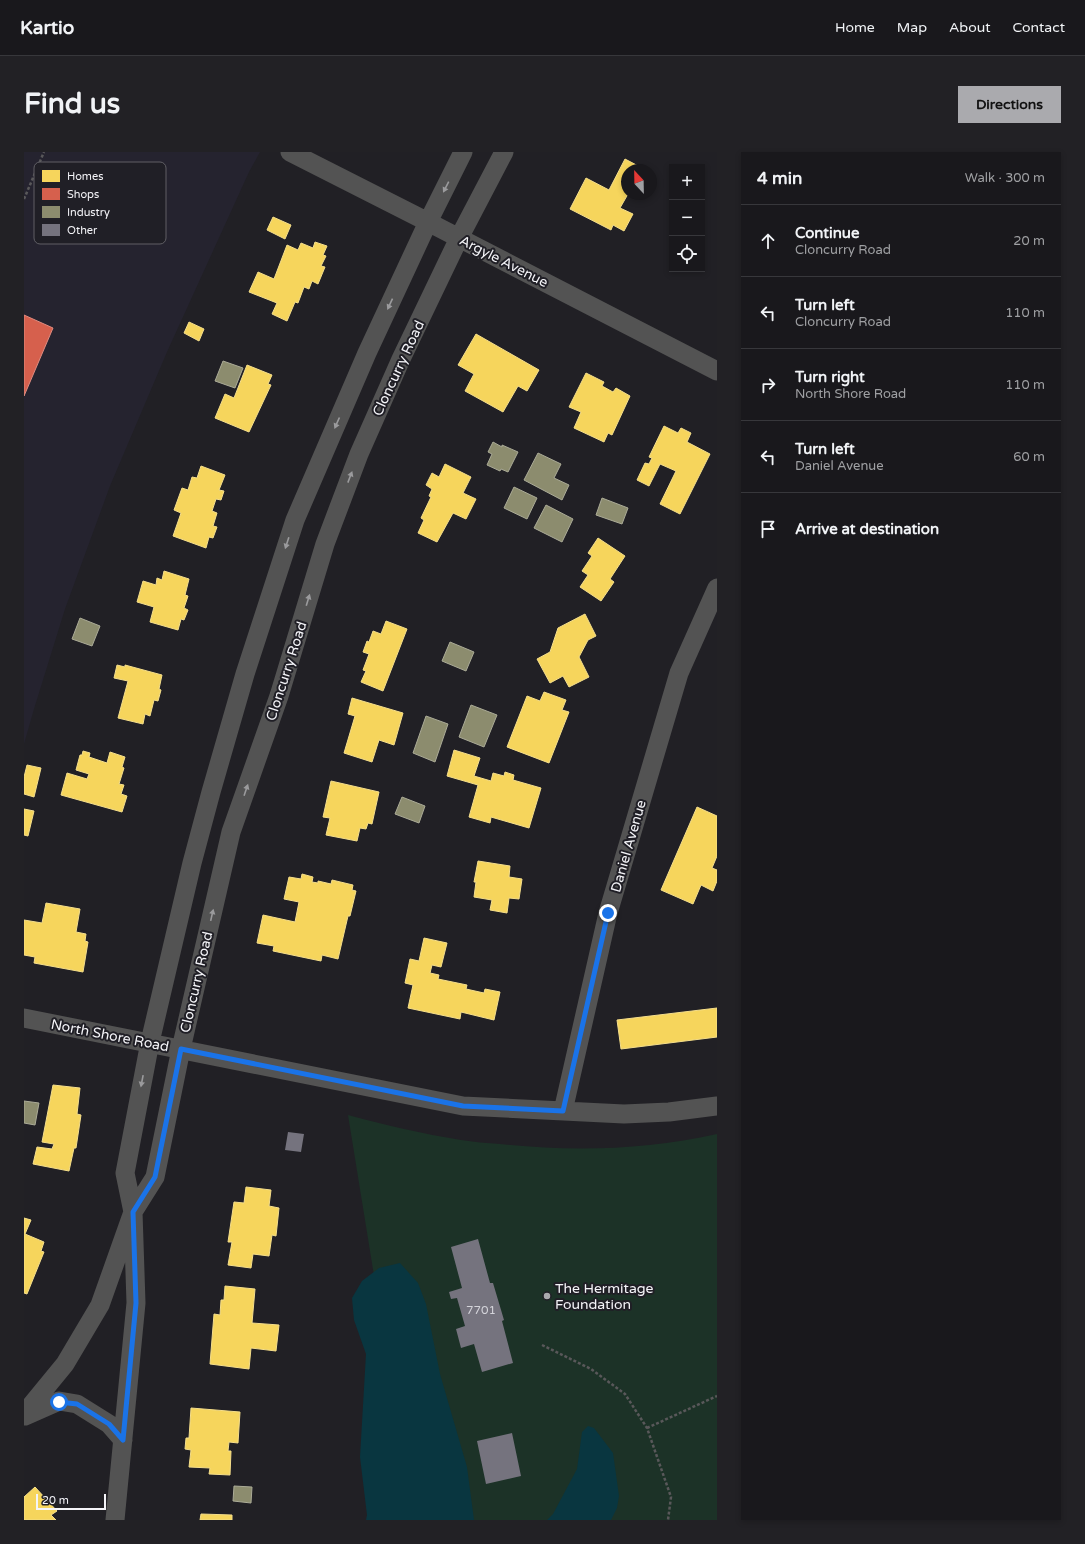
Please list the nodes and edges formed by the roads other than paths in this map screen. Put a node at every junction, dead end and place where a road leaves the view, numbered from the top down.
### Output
1 (290, 152) edge
2 (463, 152) edge
3 (504, 152) edge
4 (428, 222) junction
5 (459, 238) junction
6 (717, 371) edge
7 (717, 588) edge
8 (24, 1018) edge
9 (150, 1042) junction
10 (181, 1049) junction
11 (717, 1106) edge
12 (563, 1111) junction
13 (133, 1212) junction
14 (24, 1415) edge
15 (123, 1440) junction
16 (115, 1520) edge

1 - 4 street, Argyle Avenue
2 -> 4 street
3 - 5 street, Cloncurry Road
4 - 5 street, Argyle Avenue
4 -> 9 street
5 - 6 street, Argyle Avenue
10 -> 5 street, Cloncurry Road
7 - 12 street, Daniel Avenue
8 - 9 street, North Shore Road
9 - 10 street, North Shore Road
9 -> 13 street
10 - 12 street, North Shore Road
10 - 13 street, Cloncurry Road
11 - 12 street, North Shore Road
13 - 14 street, Cloncurry Road
13 - 15 street
14 - 15 street
15 - 16 street

